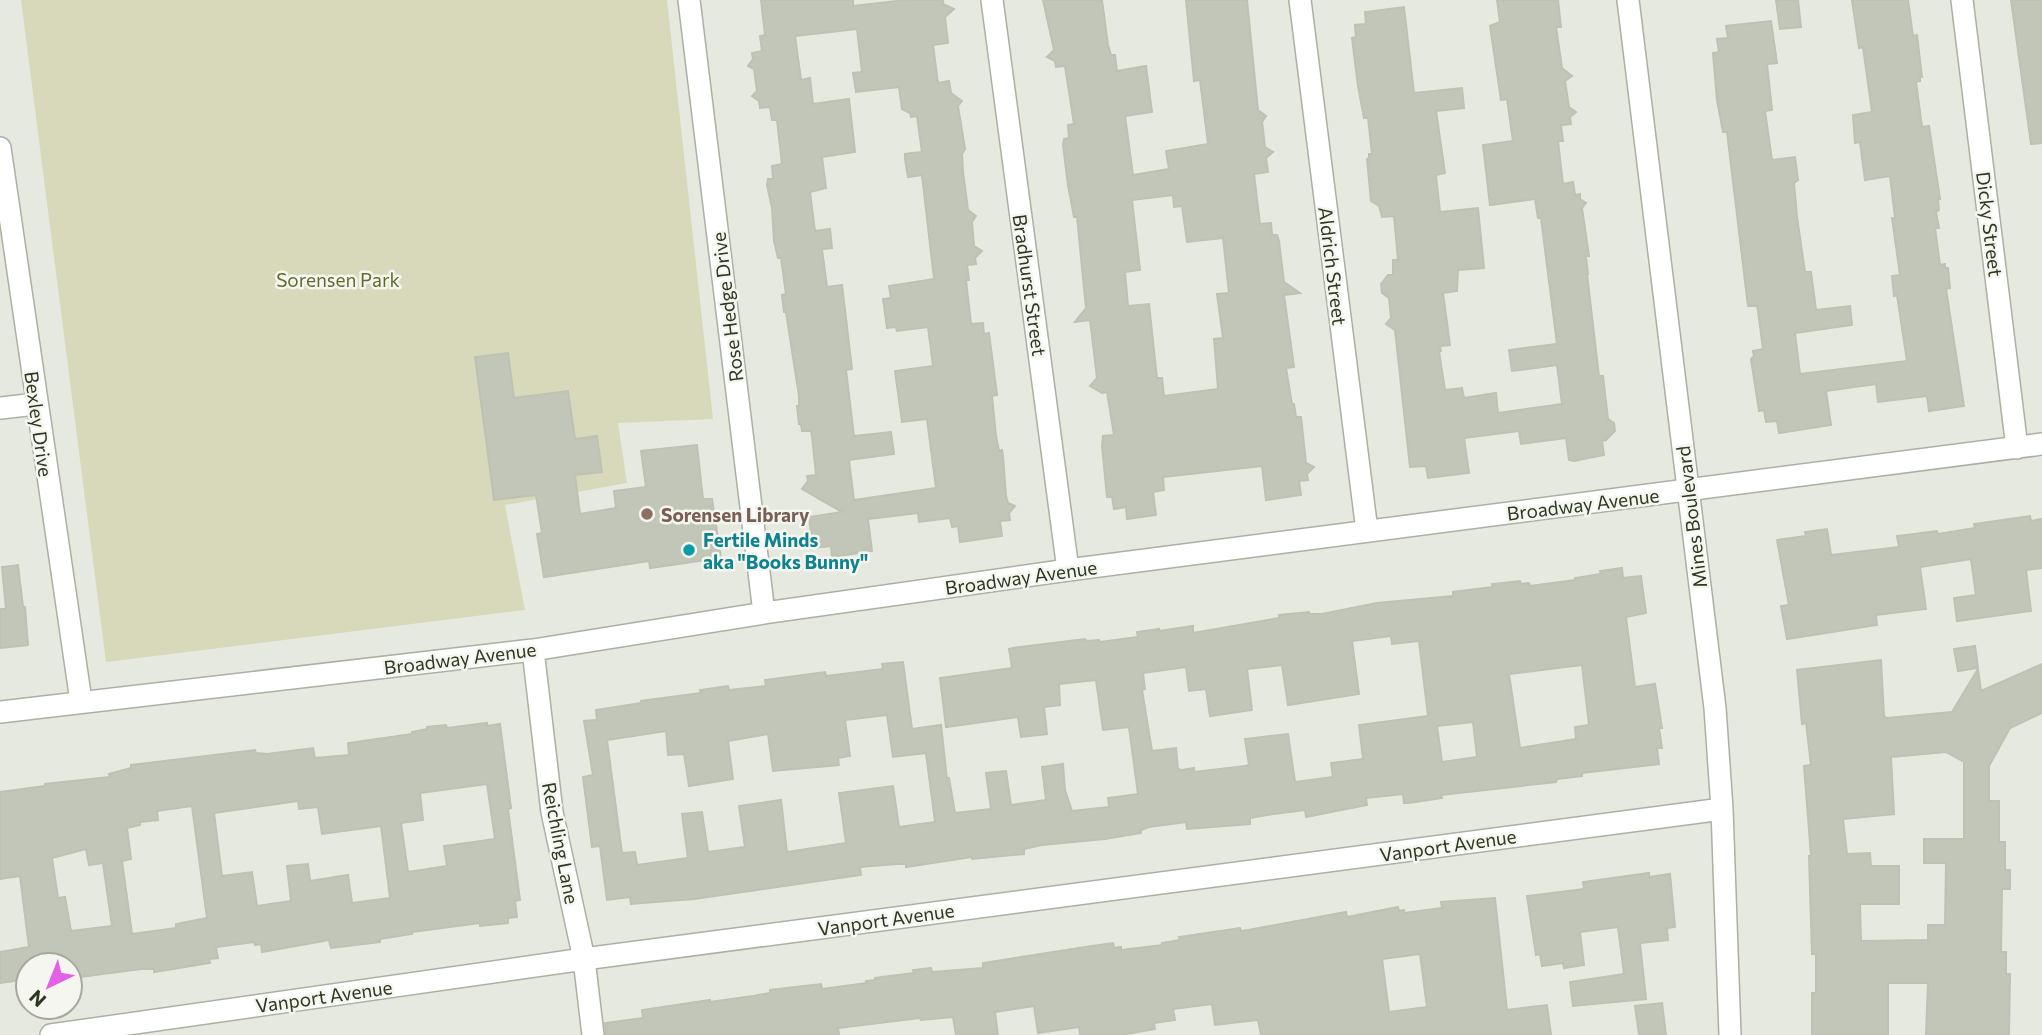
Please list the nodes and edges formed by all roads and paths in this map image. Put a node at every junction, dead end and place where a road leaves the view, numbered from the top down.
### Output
1 (689, 0) edge
2 (992, 0) edge
3 (1300, 0) edge
4 (1628, 0) edge
5 (1962, 0) edge
6 (0, 148) edge
7 (36, 404) junction
8 (0, 408) edge
9 (2042, 444) edge
10 (2017, 448) junction
11 (1688, 491) junction
12 (1367, 531) junction
13 (1068, 570) junction
14 (764, 613) junction
15 (533, 650) junction
16 (81, 701) junction
17 (0, 712) edge
18 (1722, 809) junction
19 (584, 959) junction
20 (51, 1035) edge
21 (593, 1035) edge
22 (1730, 1035) edge

1 - 14 street, Rose Hedge Drive
2 - 13 street, Bradhurst Street
3 - 12 street, Aldrich Street
4 - 11 street, Mines Boulevard
5 - 10 street, Dicky Street
6 - 7 street, Bexley Drive
7 - 8 street
7 - 16 street, Bexley Drive
9 - 10 street, Broadway Avenue
10 - 11 street, Broadway Avenue
11 - 12 street, Broadway Avenue
11 - 18 street, Mines Boulevard
12 - 13 street, Broadway Avenue
13 - 14 street, Broadway Avenue
14 - 15 street, Broadway Avenue
15 - 16 street, Broadway Avenue
15 - 19 street, Reichling Lane
16 - 17 street, Broadway Avenue
18 - 19 street, Vanport Avenue
18 - 22 street, Mines Boulevard
19 - 20 street, Vanport Avenue
19 - 21 street, Reichling Lane

